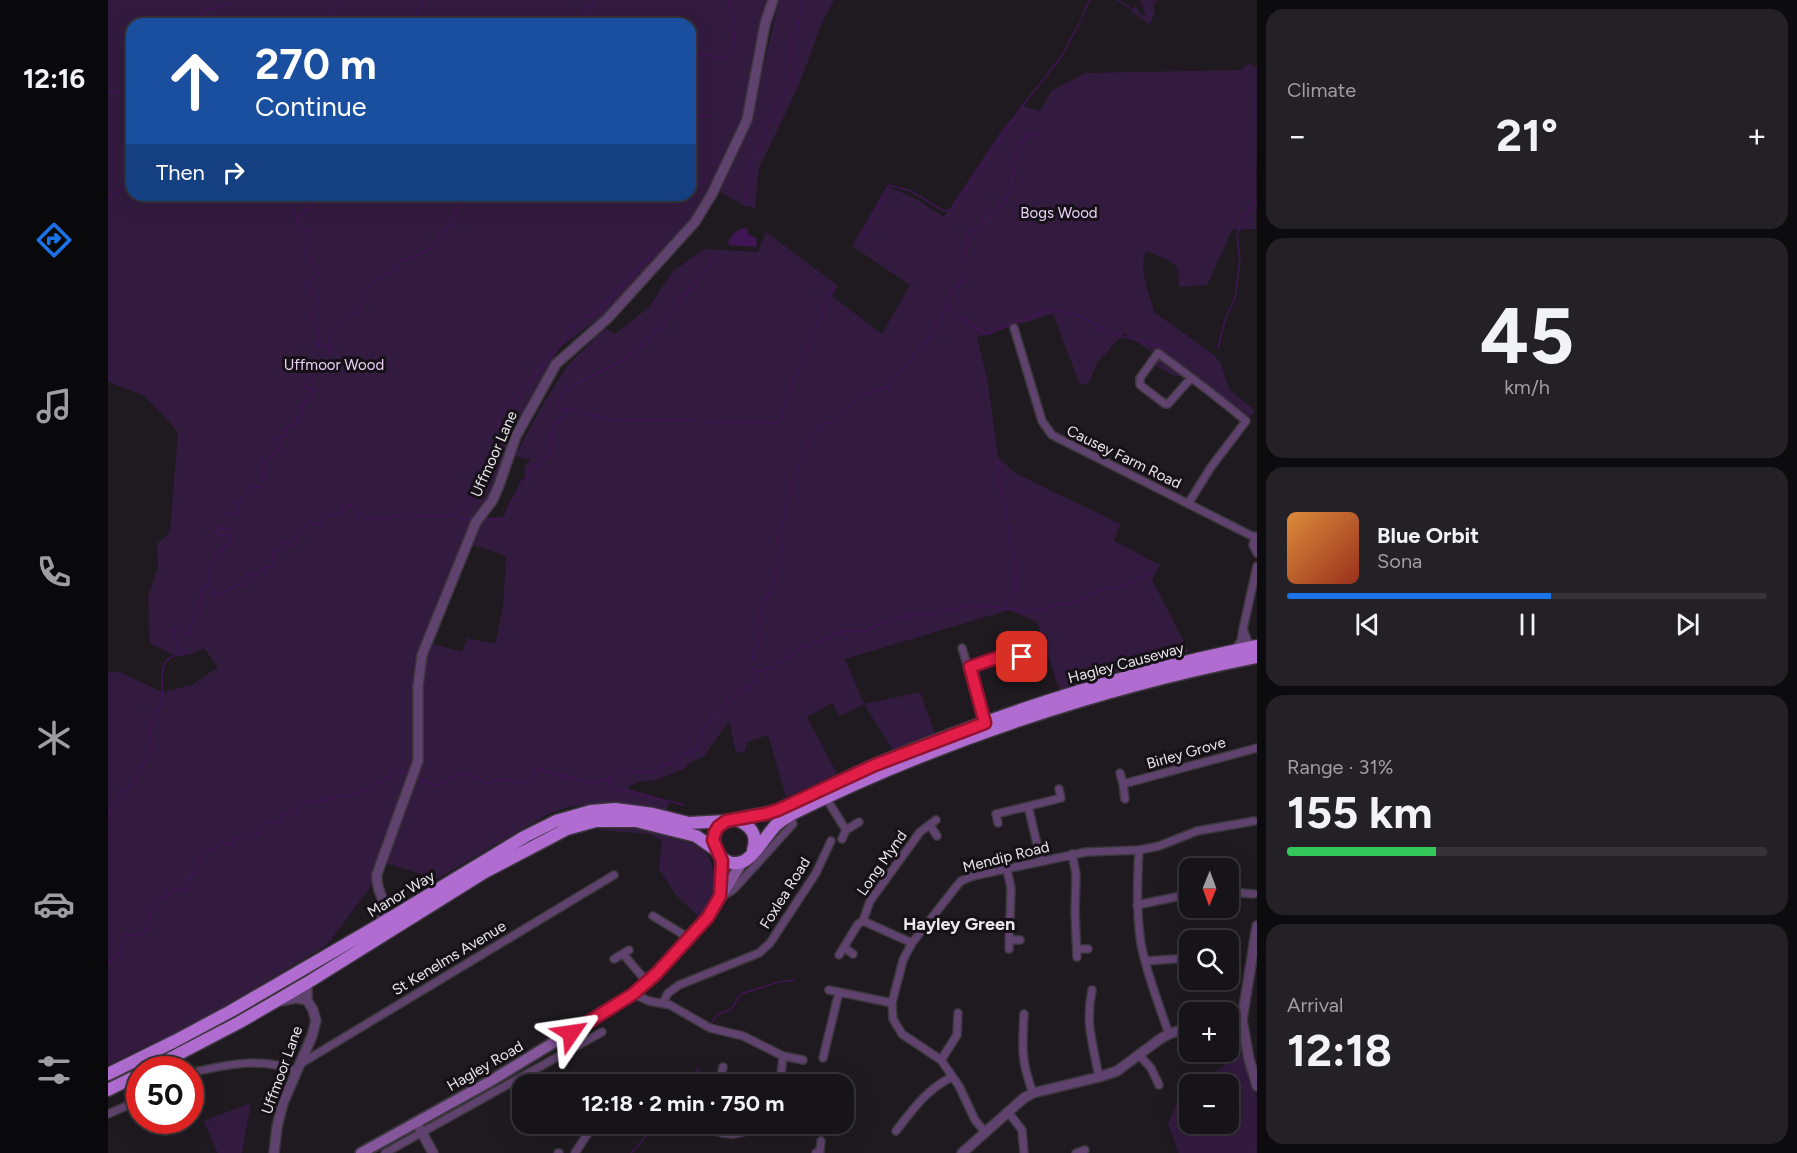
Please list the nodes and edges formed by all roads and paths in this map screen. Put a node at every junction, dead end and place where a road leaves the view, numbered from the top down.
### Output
1 (772, 0) edge
2 (1014, 328) dead end
3 (1191, 378) junction
4 (1188, 504) junction
5 (1256, 536) edge
6 (1257, 553) edge
7 (1257, 566) edge
8 (1243, 629) junction
9 (962, 648) dead end
10 (1233, 650) junction
11 (1256, 650) edge
12 (1022, 657) dead end
13 (970, 667) junction
14 (985, 723) junction
15 (1257, 748) edge
16 (1120, 773) dead end
17 (1123, 784) junction
18 (1059, 789) dead end
19 (826, 798) junction
20 (1125, 799) dead end
21 (1028, 806) junction
22 (790, 815) junction
23 (731, 821) junction
24 (1254, 821) dead end
25 (859, 822) dead end
26 (998, 823) dead end
27 (846, 830) junction
28 (937, 836) dead end
29 (842, 838) dead end
30 (831, 841) dead end
31 (1139, 850) junction
32 (753, 852) junction
33 (718, 853) junction
34 (1072, 854) junction
35 (743, 861) junction
36 (1041, 861) junction
37 (1007, 870) junction
38 (614, 875) dead end
39 (1239, 893) edge
40 (1254, 894) dead end
41 (1179, 896) edge
42 (719, 897) junction
43 (385, 904) junction
44 (1137, 905) junction
45 (410, 907) junction
46 (653, 916) dead end
47 (863, 921) junction
48 (379, 925) junction
49 (1257, 926) edge
50 (689, 938) junction
51 (1010, 940) junction
52 (1020, 940) dead end
53 (912, 943) junction
54 (844, 947) junction
55 (1010, 949) dead end
56 (1088, 949) dead end
57 (853, 954) dead end
58 (839, 955) dead end
59 (614, 959) dead end
60 (1179, 959) edge
61 (1145, 961) junction
62 (646, 982) junction
63 (307, 983) junction
64 (830, 990) dead end
65 (1092, 990) dead end
66 (839, 992) junction
67 (633, 994) junction
68 (307, 1000) junction
69 (273, 1002) junction
70 (1079, 1002) dead end
71 (663, 1003) junction
72 (892, 1003) junction
73 (1089, 1003) junction
74 (958, 1013) dead end
75 (1024, 1014) dead end
76 (1242, 1020) joint
77 (1179, 1031) edge
78 (602, 1032) dead end
79 (571, 1033) junction
80 (1169, 1034) junction
81 (579, 1044) junction
82 (1139, 1055) junction
83 (175, 1056) edge
84 (783, 1056) junction
85 (823, 1058) dead end
86 (803, 1060) dead end
87 (941, 1060) junction
88 (723, 1067) dead end
89 (297, 1068) junction
90 (204, 1071) edge
91 (108, 1074) edge
92 (721, 1074) edge
93 (781, 1074) edge
94 (1163, 1074) dead end
95 (952, 1077) junction
96 (1100, 1077) junction
97 (1155, 1077) junction
98 (126, 1081) edge
99 (1159, 1085) dead end
100 (1257, 1086) edge
101 (108, 1090) edge
102 (1033, 1093) junction
103 (126, 1106) edge
104 (1008, 1112) junction
105 (108, 1114) edge
106 (416, 1122) junction
107 (897, 1125) dead end
108 (421, 1132) junction
109 (986, 1133) junction
110 (587, 1134) edge
111 (821, 1141) dead end
112 (1085, 1150) dead end
113 (819, 1152) edge
114 (274, 1153) edge
115 (361, 1153) edge
116 (384, 1153) edge
117 (433, 1153) edge
118 (575, 1153) edge
119 (962, 1153) edge
120 (1024, 1153) edge
121 (1076, 1153) edge

1 - 43 street, Uffmoor Lane
2 - 4 street, Causey Farm Road
3 - 3 street
3 - 4 street
4 - 5 street, Causey Farm Road
5 - 6 street
7 - 8 street
8 - 10 street
8 - 11 street
9 - 13 street
10 - 11 highway, Hagley Causeway
10 - 14 highway, Hagley Causeway
11 - 19 highway, Hagley Causeway
12 - 13 street
13 - 14 street
14 - 23 highway, Hagley Causeway
15 - 17 street, Birley Grove
16 - 17 street
17 - 20 street
18 - 21 street
19 - 22 highway, Hagley Causeway
19 - 27 street
21 - 26 street
21 - 36 street
22 - 32 highway, Hagley Causeway
22 - 42 street
23 - 32 highway
23 - 33 highway
23 - 45 highway, Manor Way
24 - 31 street, Mendip Road
25 - 27 street
27 - 29 street
28 - 47 street, Long Mynd
30 - 71 street, Foxlea Road
31 - 34 street, Mendip Road
31 - 44 street
32 - 35 highway
33 - 35 highway
33 - 42 main road
33 - 63 highway, Manor Way
34 - 36 street, Mendip Road
34 - 56 street
35 - 42 main road, Hagley Road
36 - 37 street, Mendip Road
37 - 51 street
37 - 53 street, Mendip Road
38 - 89 street, St Kenelms Avenue
39 - 40 street
41 - 44 street
42 - 50 main road, Hagley Road
43 - 45 street
43 - 48 street
44 - 61 street
45 - 48 highway, Manor Way
46 - 50 street
47 - 53 street, Long Mynd
47 - 54 street, Long Mynd
48 - 91 highway, Manor Way
49 - 76 street
50 - 62 main road, Hagley Road
51 - 52 street
51 - 55 street
53 - 72 street, Mendip Road
54 - 57 street
54 - 58 street, Long Mynd
59 - 62 street
60 - 61 street
61 - 80 street
62 - 67 main road, Hagley Road
63 - 68 street, Uffmoor Lane
63 - 69 highway, Manor Way
64 - 66 street
65 - 73 street
66 - 72 street
66 - 85 street
67 - 71 street
67 - 79 main road, Hagley Road
68 - 69 street
68 - 89 street, Uffmoor Lane
69 - 83 highway, Manor Way
70 - 73 street
71 - 84 street
72 - 87 street, Mendip Road
73 - 96 street
74 - 87 street
75 - 102 street
76 - 100 street
77 - 80 street
78 - 81 street, Hagley Road
79 - 81 street
79 - 106 main road, Hagley Road
80 - 82 street
81 - 108 street, Hagley Road
82 - 96 street
82 - 97 street
84 - 86 street
84 - 93 street
87 - 95 street, Mendip Road
88 - 92 street
89 - 90 street
89 - 114 street, Uffmoor Lane
94 - 97 street
95 - 107 street
95 - 109 street, Mendip Road
96 - 102 street
97 - 99 street
98 - 101 highway
102 - 104 street
103 - 105 street
104 - 109 street
104 - 120 street
106 - 108 street
106 - 115 main road, Hagley Road
108 - 116 street, Hagley Road
108 - 117 street
109 - 119 street
110 - 118 street
111 - 113 street
112 - 121 street

